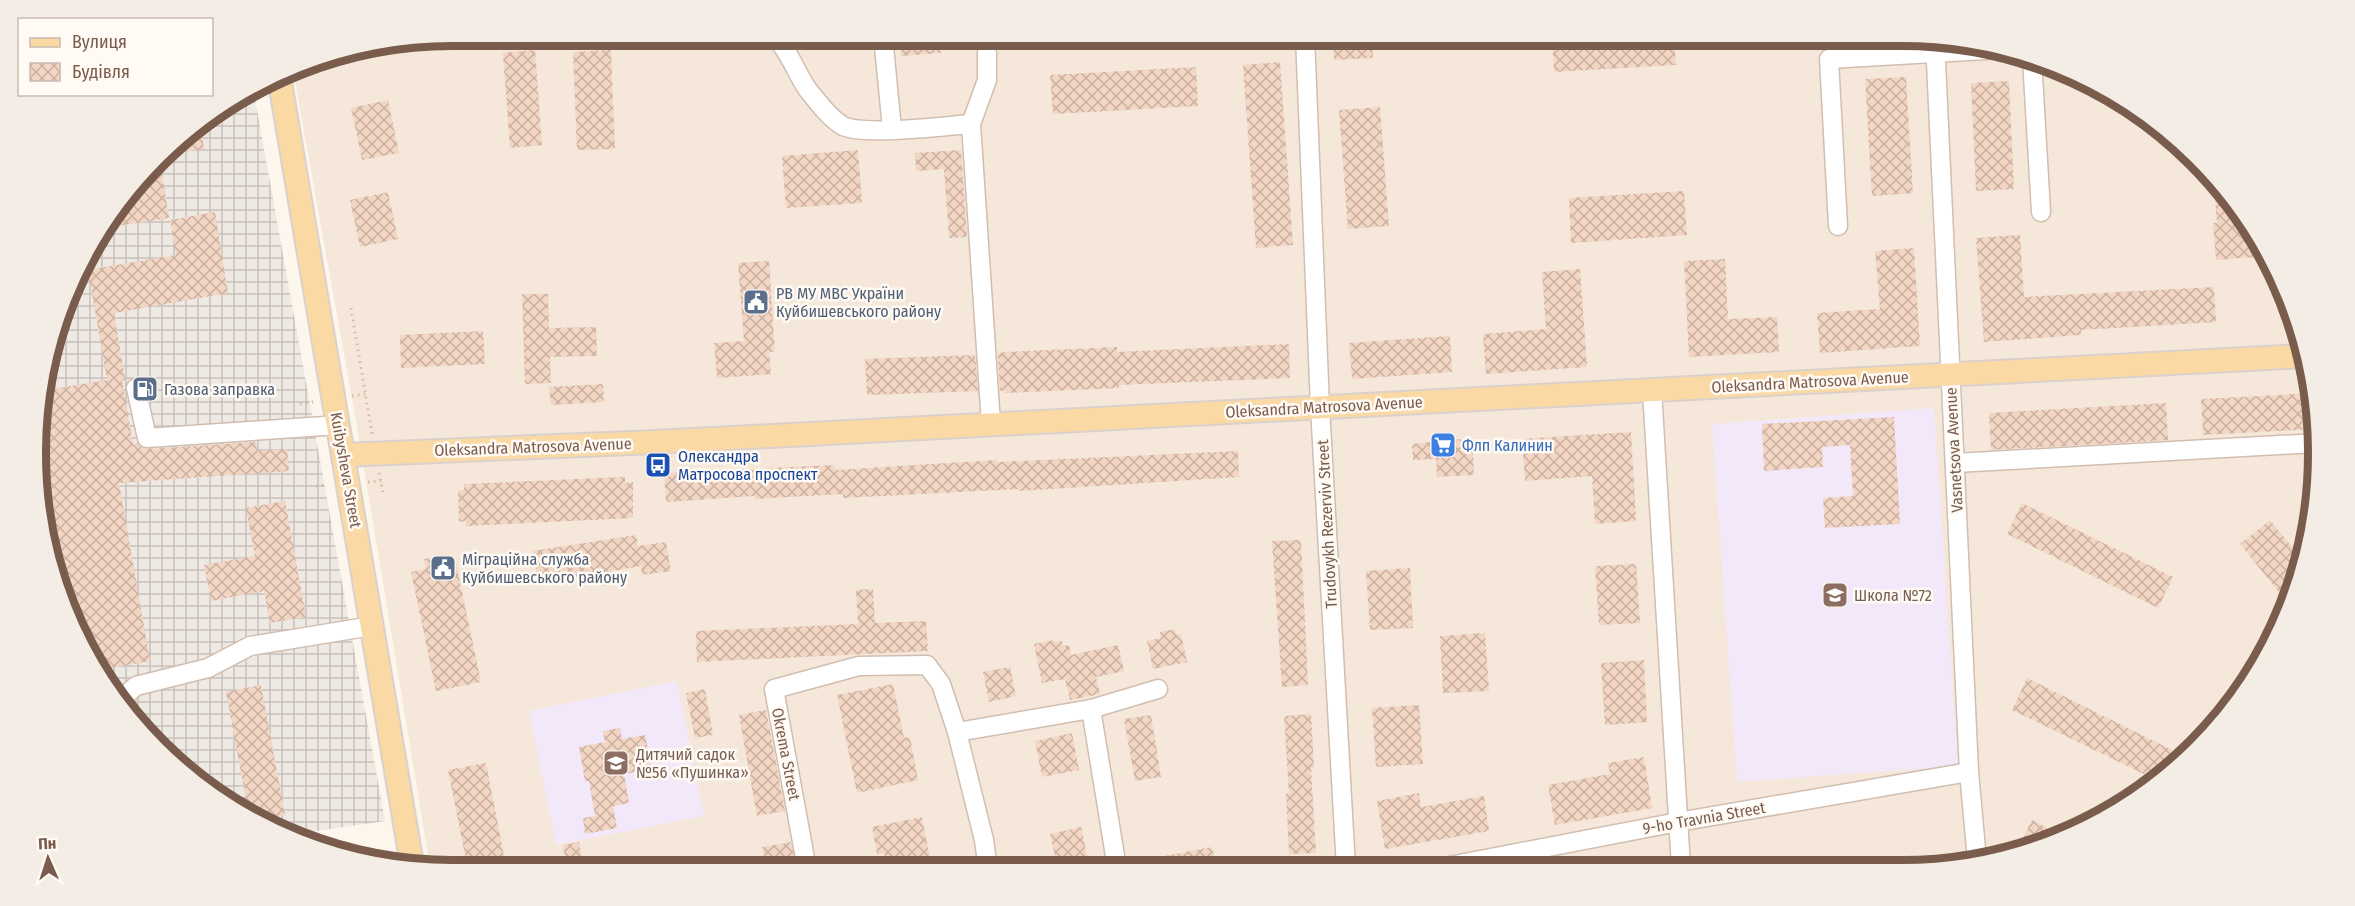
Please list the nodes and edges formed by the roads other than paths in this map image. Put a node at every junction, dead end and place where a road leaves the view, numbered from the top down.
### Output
1 (782, 46) edge
2 (884, 46) edge
3 (1305, 46) edge
4 (1932, 47) edge
5 (1935, 47) edge
6 (987, 53) dead end
7 (2033, 68) edge
8 (280, 85) edge
9 (971, 124) junction
10 (892, 129) junction
11 (2041, 212) dead end
12 (1838, 226) dead end
13 (2297, 356) edge
14 (1951, 374) junction
15 (136, 388) dead end
16 (1652, 390) junction
17 (1320, 407) junction
18 (991, 424) junction
19 (339, 425) junction
20 (2308, 443) edge
21 (343, 455) junction
22 (1955, 463) junction
23 (372, 626) junction
24 (1158, 689) dead end
25 (127, 694) edge
26 (1091, 708) junction
27 (957, 732) junction
28 (1970, 772) junction
29 (1678, 822) junction
30 (1976, 853) edge
31 (411, 857) edge
32 (805, 860) edge
33 (987, 860) edge
34 (1116, 860) edge
35 (1346, 860) edge
36 (1481, 860) edge
37 (1681, 860) edge

1 - 10 street
2 - 10 street
3 - 17 street, Trudovykh Rezerviv Street
4 - 12 street
5 - 14 street, Vasnetsova Avenue
6 - 9 street
7 - 11 street
8 - 19 main road, Kuibysheva Street
9 - 10 street
9 - 18 street
13 - 14 main road, Oleksandra Matrosova Avenue
14 - 16 main road, Oleksandra Matrosova Avenue
14 - 22 street, Vasnetsova Avenue
15 - 19 street
16 - 17 main road, Oleksandra Matrosova Avenue
16 - 29 street
17 - 18 main road, Oleksandra Matrosova Avenue
17 - 35 street, Trudovykh Rezerviv Street
18 - 21 main road, Oleksandra Matrosova Avenue
19 - 21 main road, Kuibysheva Street
20 - 22 street
21 - 23 main road, Kuibysheva Street
22 - 28 street, Vasnetsova Avenue
23 - 25 street
23 - 31 main road, Kuibysheva Street
24 - 26 street
26 - 27 street
26 - 34 street
27 - 32 street, Okrema Street
27 - 33 street, Okrema Street
28 - 29 street, 9-ho Travnia Street
28 - 30 street, Vasnetsova Avenue
29 - 36 street, 9-ho Travnia Street
29 - 37 street

